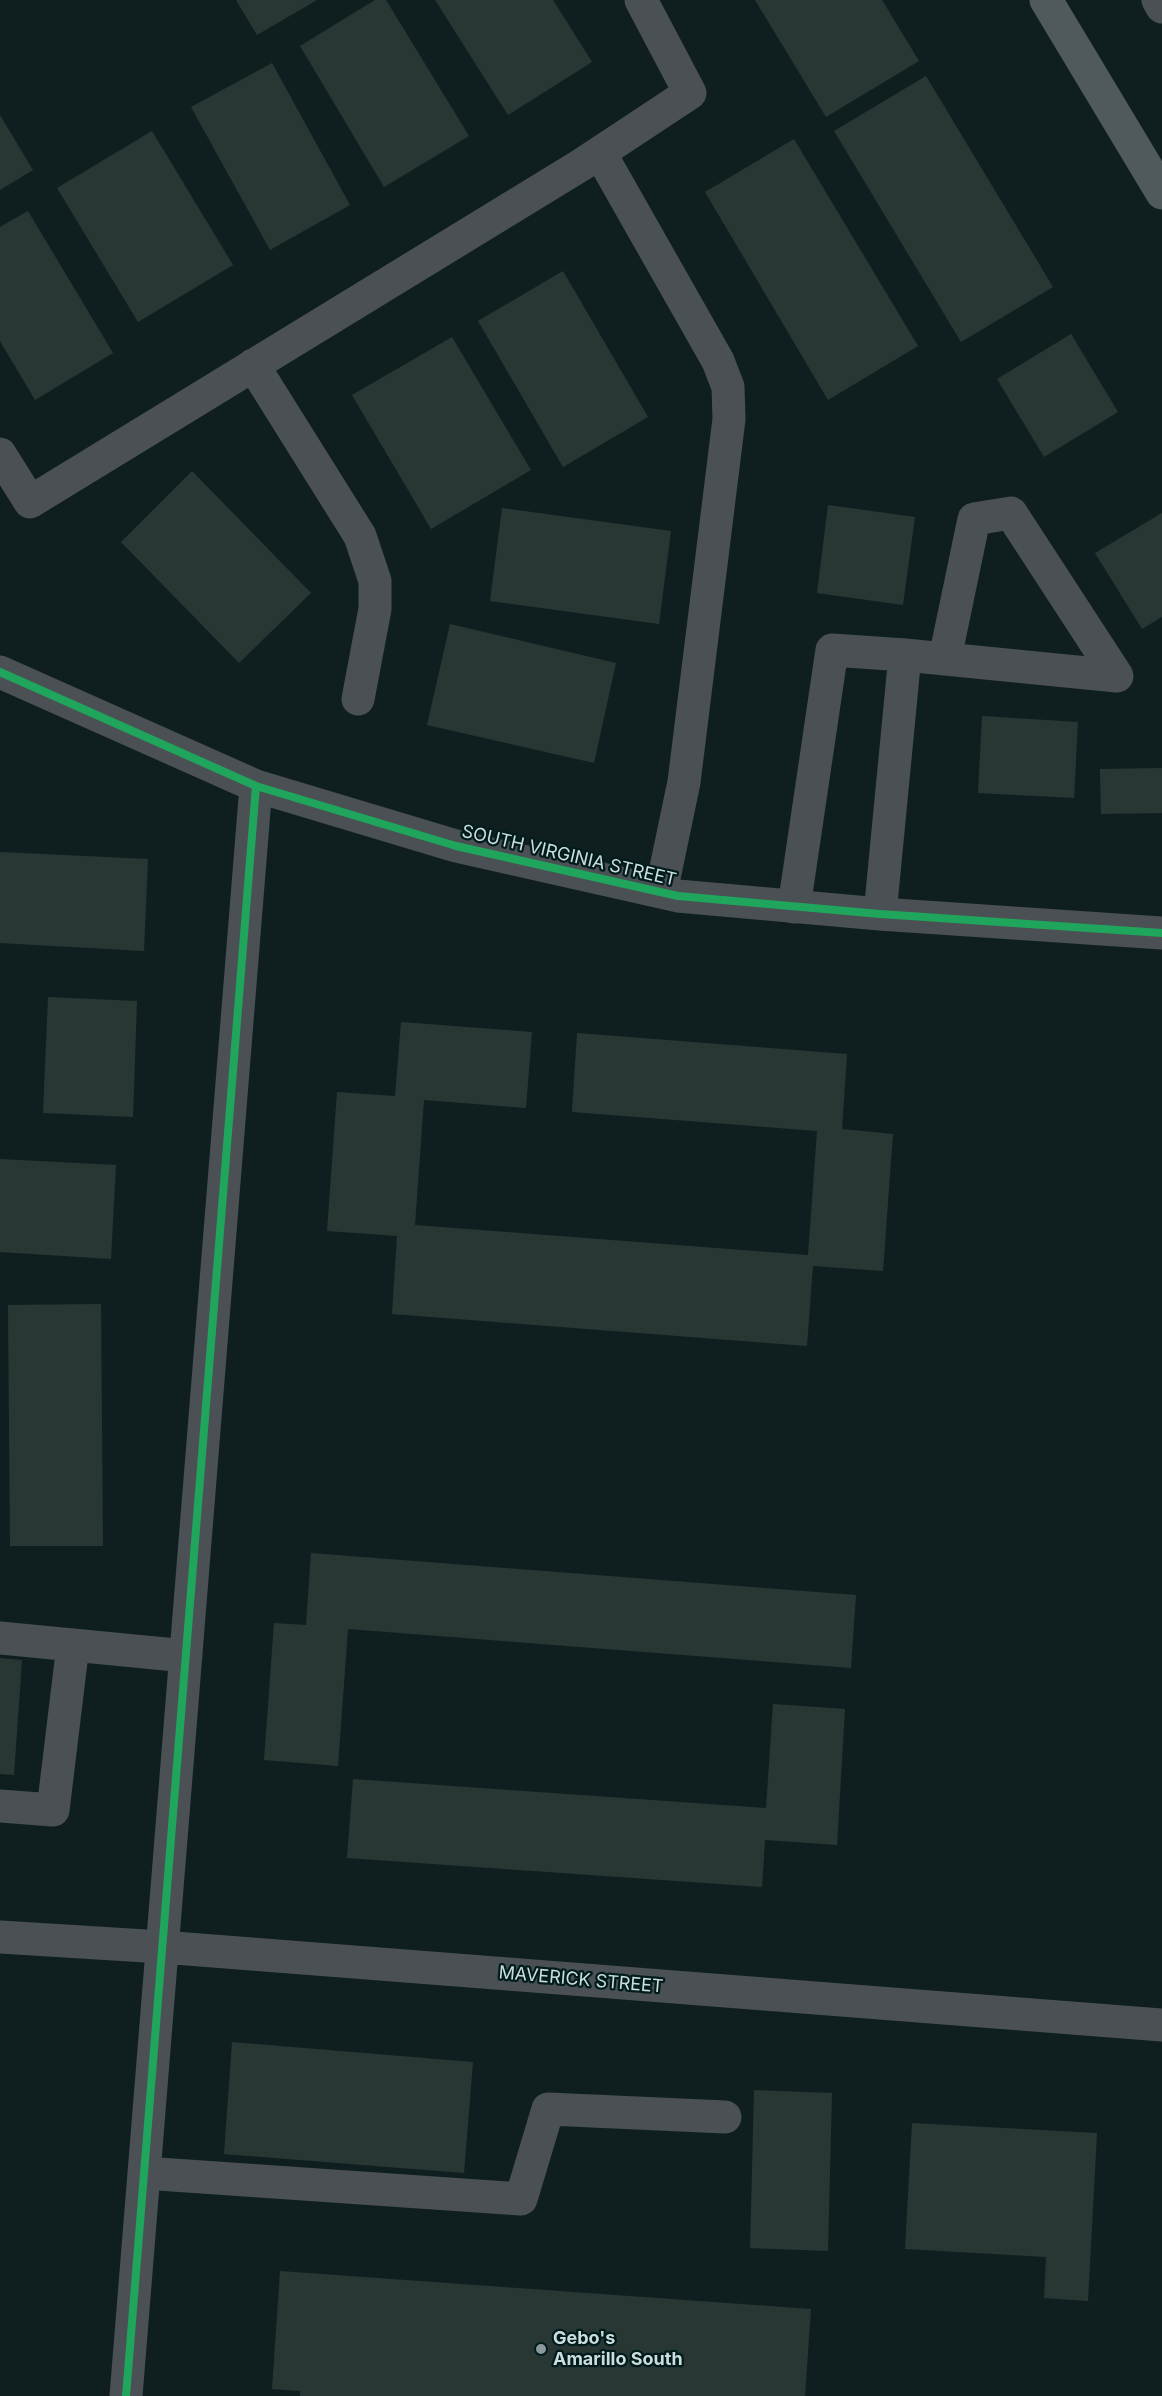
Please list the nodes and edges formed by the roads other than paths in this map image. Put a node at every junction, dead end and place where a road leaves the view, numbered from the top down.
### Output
1 (641, 0) edge
2 (1046, 0) edge
3 (1158, 0) edge
4 (1162, 7) edge
5 (600, 153) junction
6 (1162, 193) edge
7 (254, 365) junction
8 (0, 454) edge
9 (905, 655) junction
10 (945, 658) junction
11 (0, 672) edge
12 (358, 699) dead end
13 (256, 786) junction
14 (661, 892) junction
15 (794, 907) junction
16 (880, 914) junction
17 (1162, 933) edge
18 (0, 1638) edge
19 (73, 1645) junction
20 (186, 1656) junction
21 (0, 1806) edge
22 (0, 1937) edge
23 (162, 1947) junction
24 (1162, 2025) edge
25 (725, 2117) dead end
26 (144, 2173) junction
27 (126, 2396) edge

1 - 5 street
2 - 6 main road
3 - 4 street
5 - 7 street
5 - 14 street
7 - 8 street
7 - 12 street
9 - 10 street
9 - 15 street
9 - 16 street
10 - 10 street
11 - 13 street, SOUTH VIRGINIA STREET
13 - 14 street, SOUTH VIRGINIA STREET
13 - 20 street
14 - 15 street, SOUTH VIRGINIA STREET
15 - 16 street, SOUTH VIRGINIA STREET
16 - 17 street, SOUTH VIRGINIA STREET
18 - 19 street
19 - 20 street
19 - 21 street
20 - 23 street
22 - 23 street, MAVERICK STREET
23 - 24 street, MAVERICK STREET
23 - 26 street
25 - 26 street
26 - 27 street

